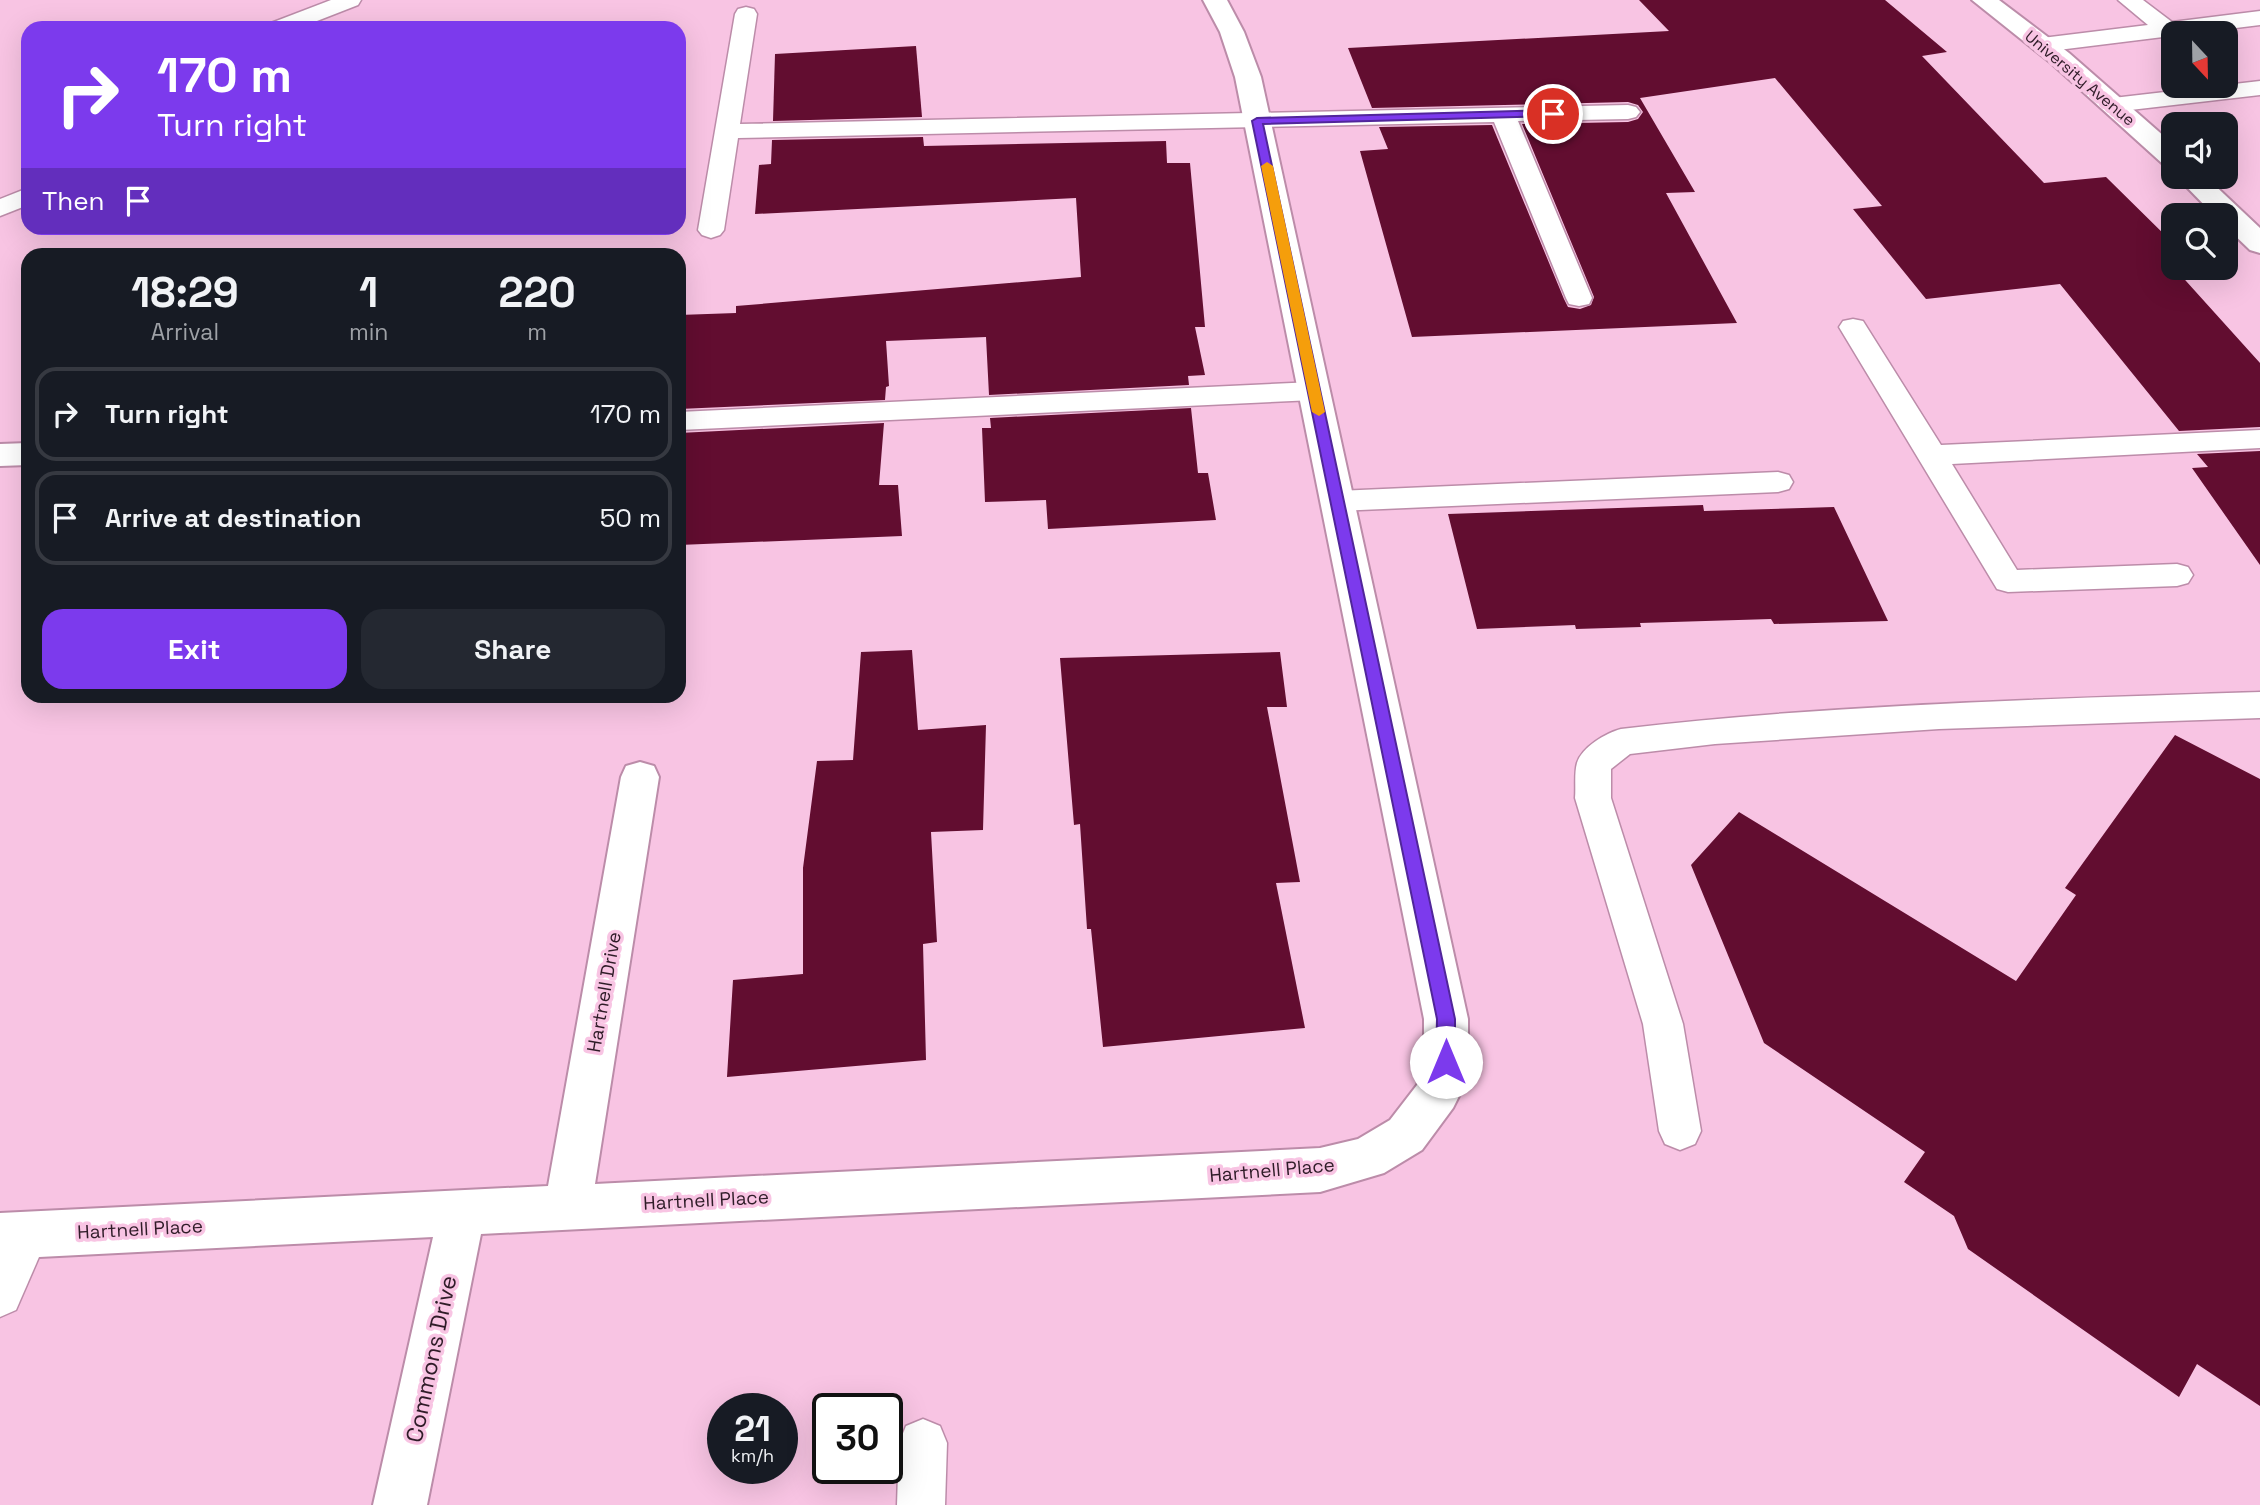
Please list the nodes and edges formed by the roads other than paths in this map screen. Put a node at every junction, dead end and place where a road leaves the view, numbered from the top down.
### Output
1 (350, 0) edge
2 (1215, 0) edge
3 (1983, 0) edge
4 (2129, 0) edge
5 (746, 14) dead end
6 (2260, 18) edge
7 (297, 21) edge
8 (2235, 21) edge
9 (2161, 24) edge
10 (2161, 30) edge
11 (2042, 45) junction
12 (2260, 88) edge
13 (2113, 105) junction
14 (1628, 112) dead end
15 (1503, 115) junction
16 (1257, 121) junction
17 (727, 131) junction
18 (2161, 147) edge
19 (2203, 189) edge
20 (21, 199) edge
21 (1, 206) edge
22 (711, 230) dead end
23 (2260, 244) edge
24 (1579, 298) dead end
25 (1853, 327) dead end
26 (1314, 391) junction
27 (686, 421) edge
28 (2260, 439) edge
29 (21, 454) edge
30 (1932, 454) junction
31 (0, 455) edge
32 (1778, 482) dead end
33 (1337, 500) junction
34 (2177, 575) dead end
35 (2260, 705) edge
36 (640, 777) dead end
37 (1680, 1131) dead end
38 (568, 1207) junction
39 (462, 1213) junction
40 (14, 1235) edge
41 (0, 1295) edge
42 (923, 1443) dead end
43 (400, 1505) edge
44 (921, 1505) edge

1 - 7 lane
2 - 16 street, Hartnell Place
3 - 11 street, University Avenue
4 - 9 lane
5 - 17 lane
6 - 8 lane
10 - 11 lane
11 - 13 street, University Avenue
12 - 13 lane
13 - 18 street, University Avenue
14 - 15 lane
15 - 16 lane
15 - 24 lane
16 - 17 lane
16 - 26 street, Hartnell Place
17 - 22 lane
19 - 23 street
20 - 21 lane
25 - 30 lane
26 - 27 lane
26 - 33 street, Hartnell Place
28 - 30 lane
29 - 31 street
30 - 34 lane
32 - 33 lane
33 - 38 street, Hartnell Place
35 - 37 lane
36 - 38 street, Hartnell Drive
38 - 39 street, Hartnell Place
39 - 40 street, Hartnell Place
39 - 43 street, Commons Drive
40 - 41 lane
42 - 44 lane

